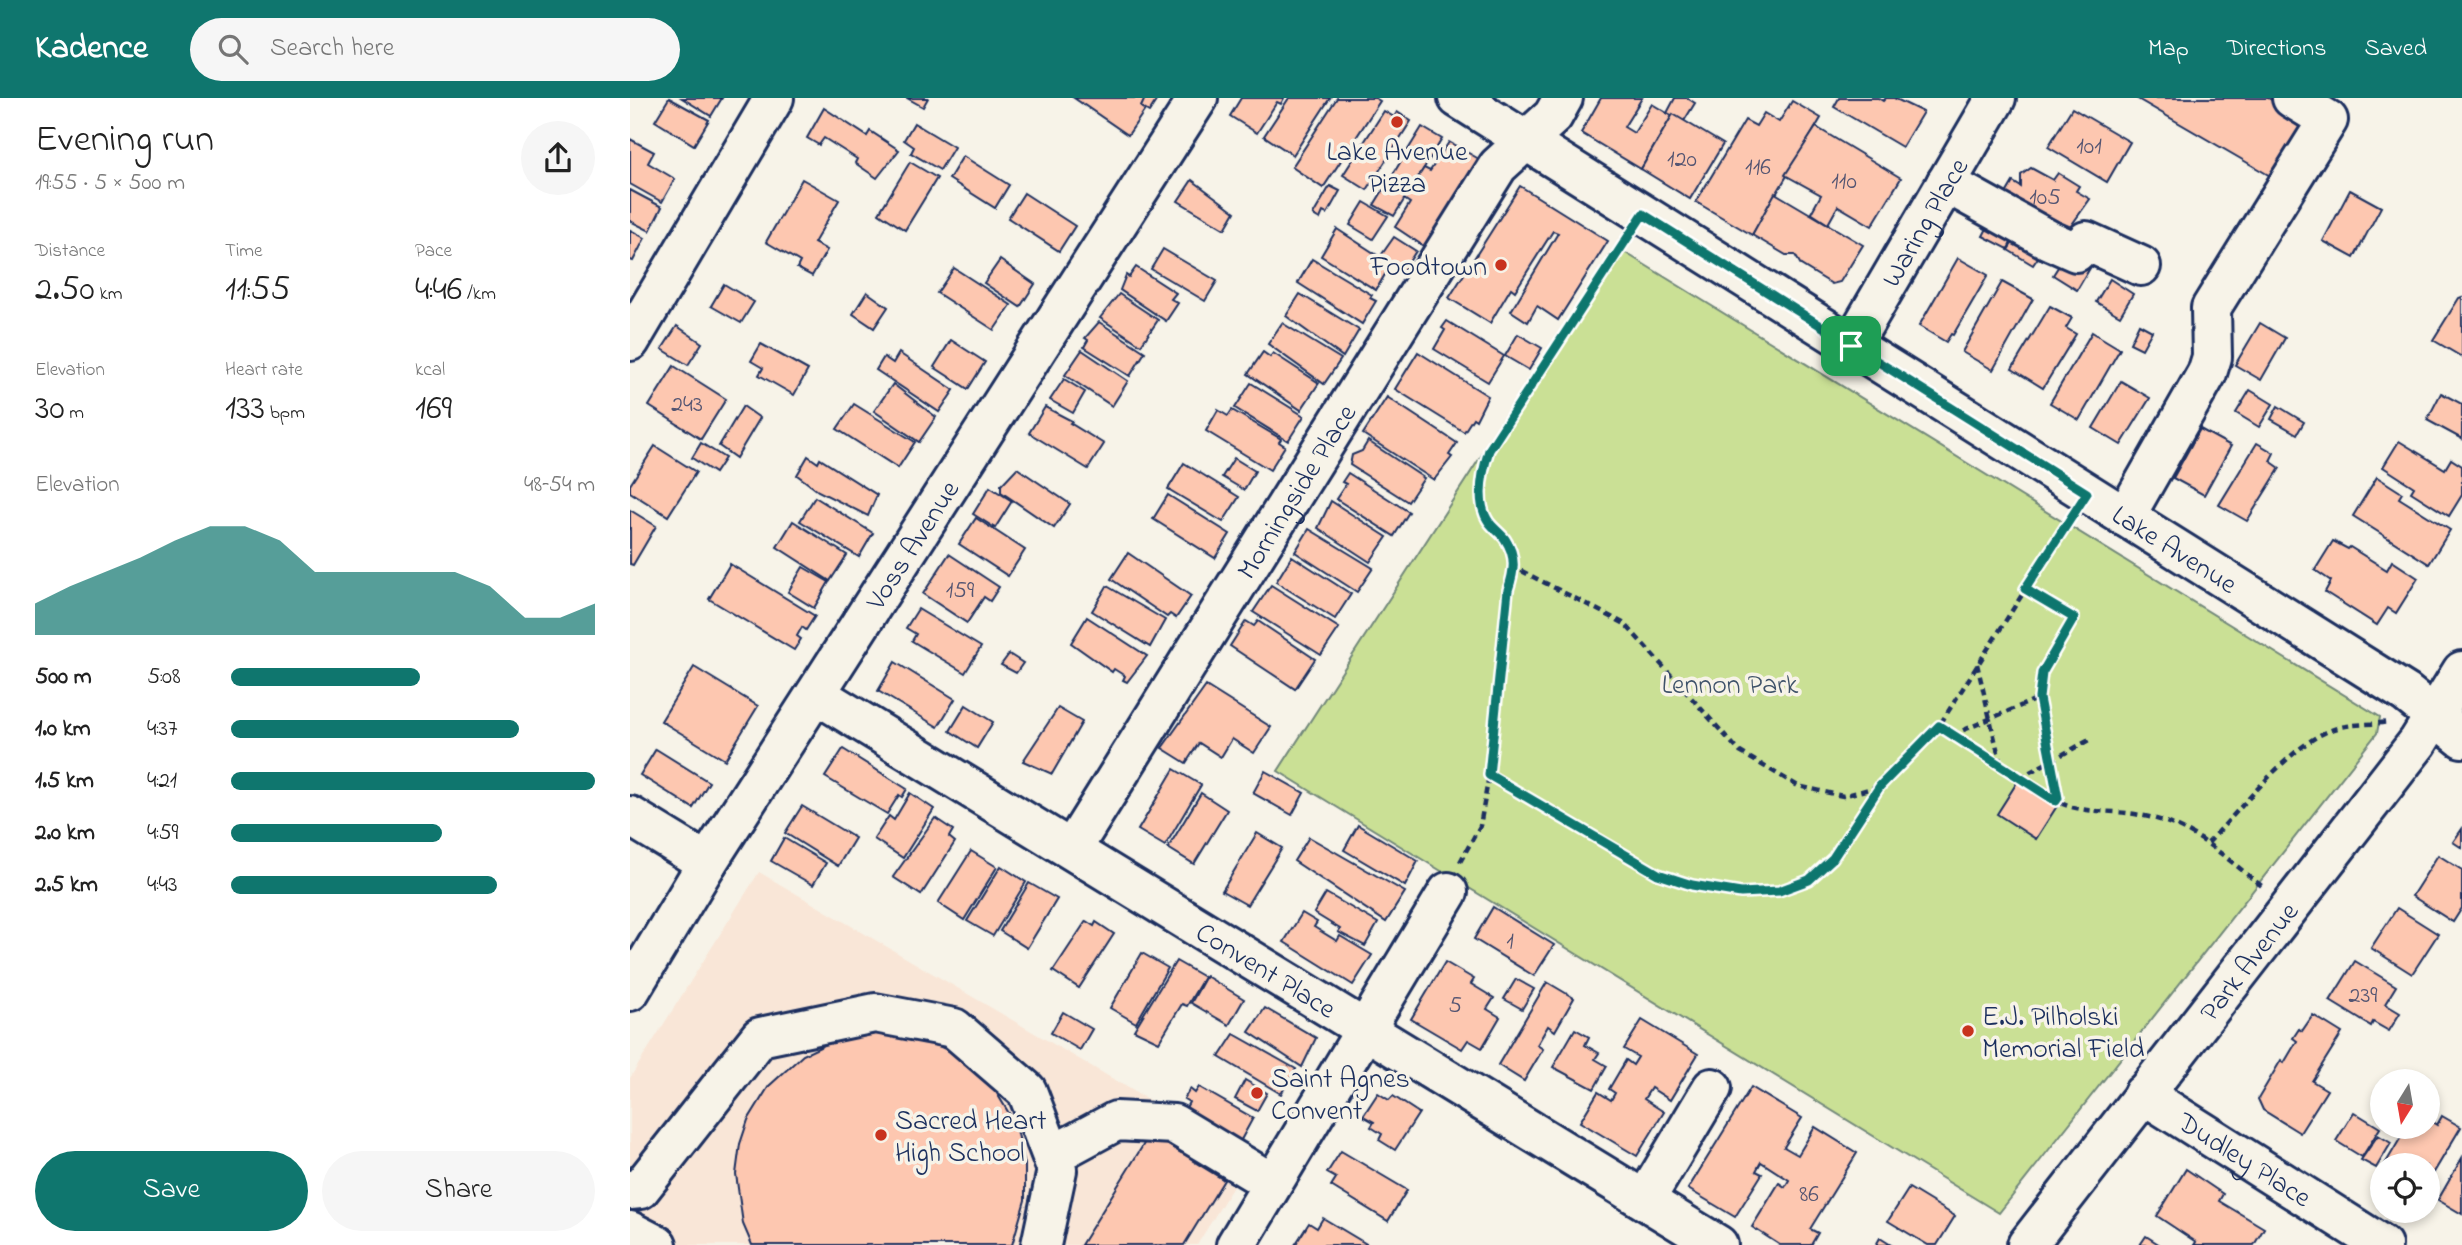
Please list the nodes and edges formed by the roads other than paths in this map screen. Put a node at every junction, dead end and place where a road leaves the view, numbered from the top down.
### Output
1 (774, 98) edge
2 (1198, 98) edge
3 (1458, 98) edge
4 (1563, 98) edge
5 (1996, 98) edge
6 (2292, 98) edge
7 (1526, 140) junction
8 (1946, 183) junction
9 (2141, 266) dead end
10 (630, 341) edge
11 (1851, 346) junction
12 (2125, 517) junction
13 (2462, 671) edge
14 (816, 694) junction
15 (2449, 728) edge
16 (630, 816) edge
17 (1072, 849) junction
18 (706, 863) junction
19 (1448, 892) road end
20 (630, 991) edge
21 (1366, 1029) junction
22 (1712, 1088) dead end
23 (2143, 1094) junction
24 (1053, 1155) junction
25 (1272, 1183) junction
26 (630, 1190) edge
27 (1645, 1200) junction
28 (630, 1231) edge
29 (657, 1245) edge
30 (1041, 1245) edge
31 (1236, 1245) edge
32 (1718, 1245) edge
33 (2028, 1245) edge
34 (2382, 1245) edge

1 - 10 street
2 - 14 street, Voss Avenue
3 - 7 street, Lake Avenue
4 - 7 street, Morningside Place
5 - 8 street, Waring Place
6 - 12 street
7 - 11 street, Lake Avenue
7 - 17 street, Morningside Place
8 - 9 street
8 - 11 street, Waring Place
11 - 12 street, Lake Avenue
12 - 15 street, Lake Avenue
13 - 15 street, Park Avenue
14 - 17 street, Convent Place
14 - 18 street, Voss Avenue
15 - 23 street, Park Avenue
16 - 18 street
17 - 21 street, Convent Place
18 - 20 street, Voss Avenue
19 - 21 street
21 - 25 street
21 - 27 street, Convent Place
22 - 27 street
23 - 33 street, Park Avenue
23 - 34 street, Dudley Place
24 - 25 street
24 - 26 street
24 - 30 street
25 - 31 street
27 - 32 street, Convent Place
28 - 29 street

